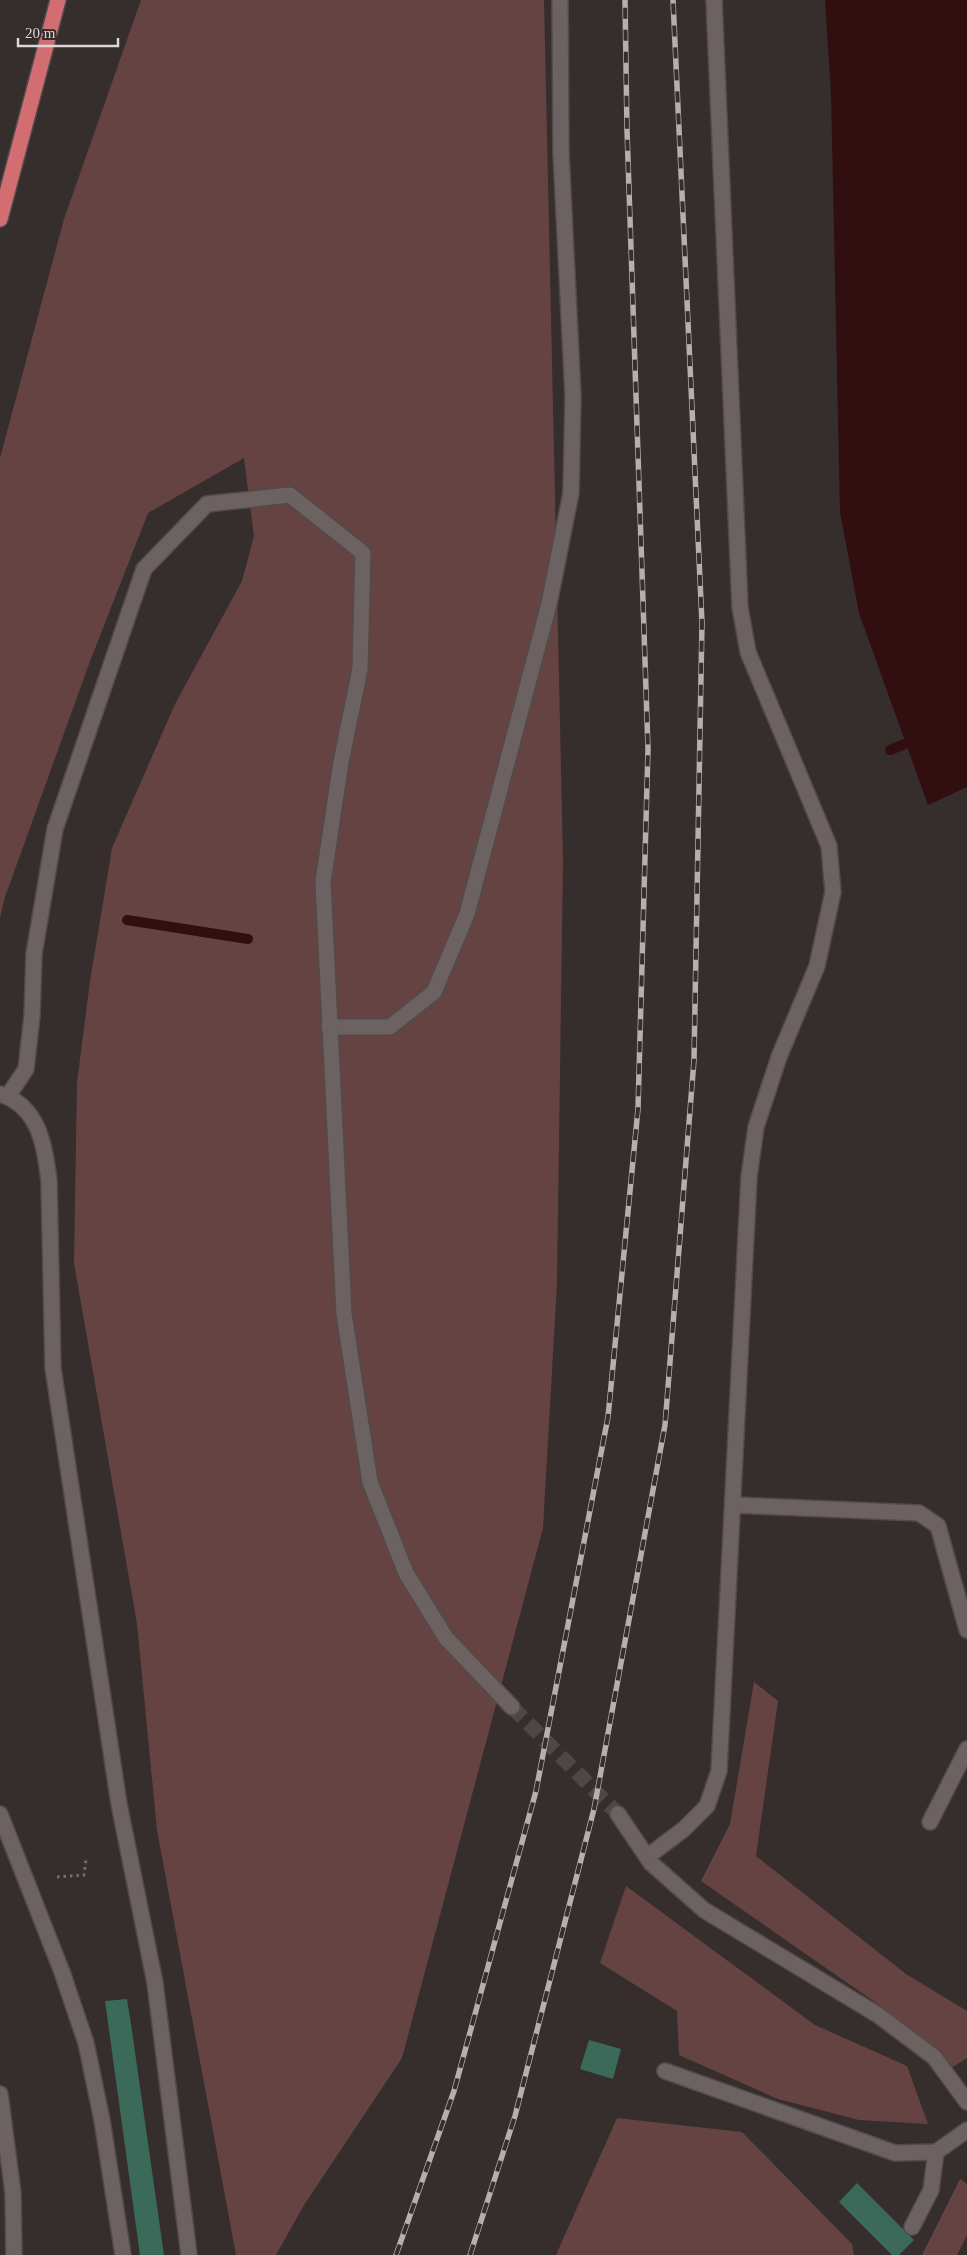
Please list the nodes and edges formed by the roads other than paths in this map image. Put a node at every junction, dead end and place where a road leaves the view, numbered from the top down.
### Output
1 (58, 0) edge
2 (560, 0) edge
3 (714, 0) edge
4 (0, 219) edge
5 (329, 1027) junction
6 (4, 1095) edge
7 (733, 1505) junction
8 (967, 1630) edge
9 (512, 1708) tunnel mouth
10 (967, 1749) edge
11 (0, 1814) edge
12 (618, 1814) tunnel mouth
13 (930, 1822) dead end
14 (646, 1857) junction
15 (665, 2071) dead end
16 (0, 2094) edge
17 (967, 2102) edge
18 (967, 2130) edge
19 (936, 2152) junction
20 (912, 2227) dead end
21 (14, 2255) edge
22 (123, 2255) edge
23 (189, 2255) edge

1 - 4 highway
2 - 5 lane
3 - 7 lane
5 - 6 lane
5 - 9 lane
6 - 23 lane
7 - 8 lane
7 - 14 lane
10 - 13 lane
11 - 22 lane
12 - 14 lane
14 - 17 lane
15 - 19 lane
16 - 21 lane
18 - 19 lane
19 - 20 lane

